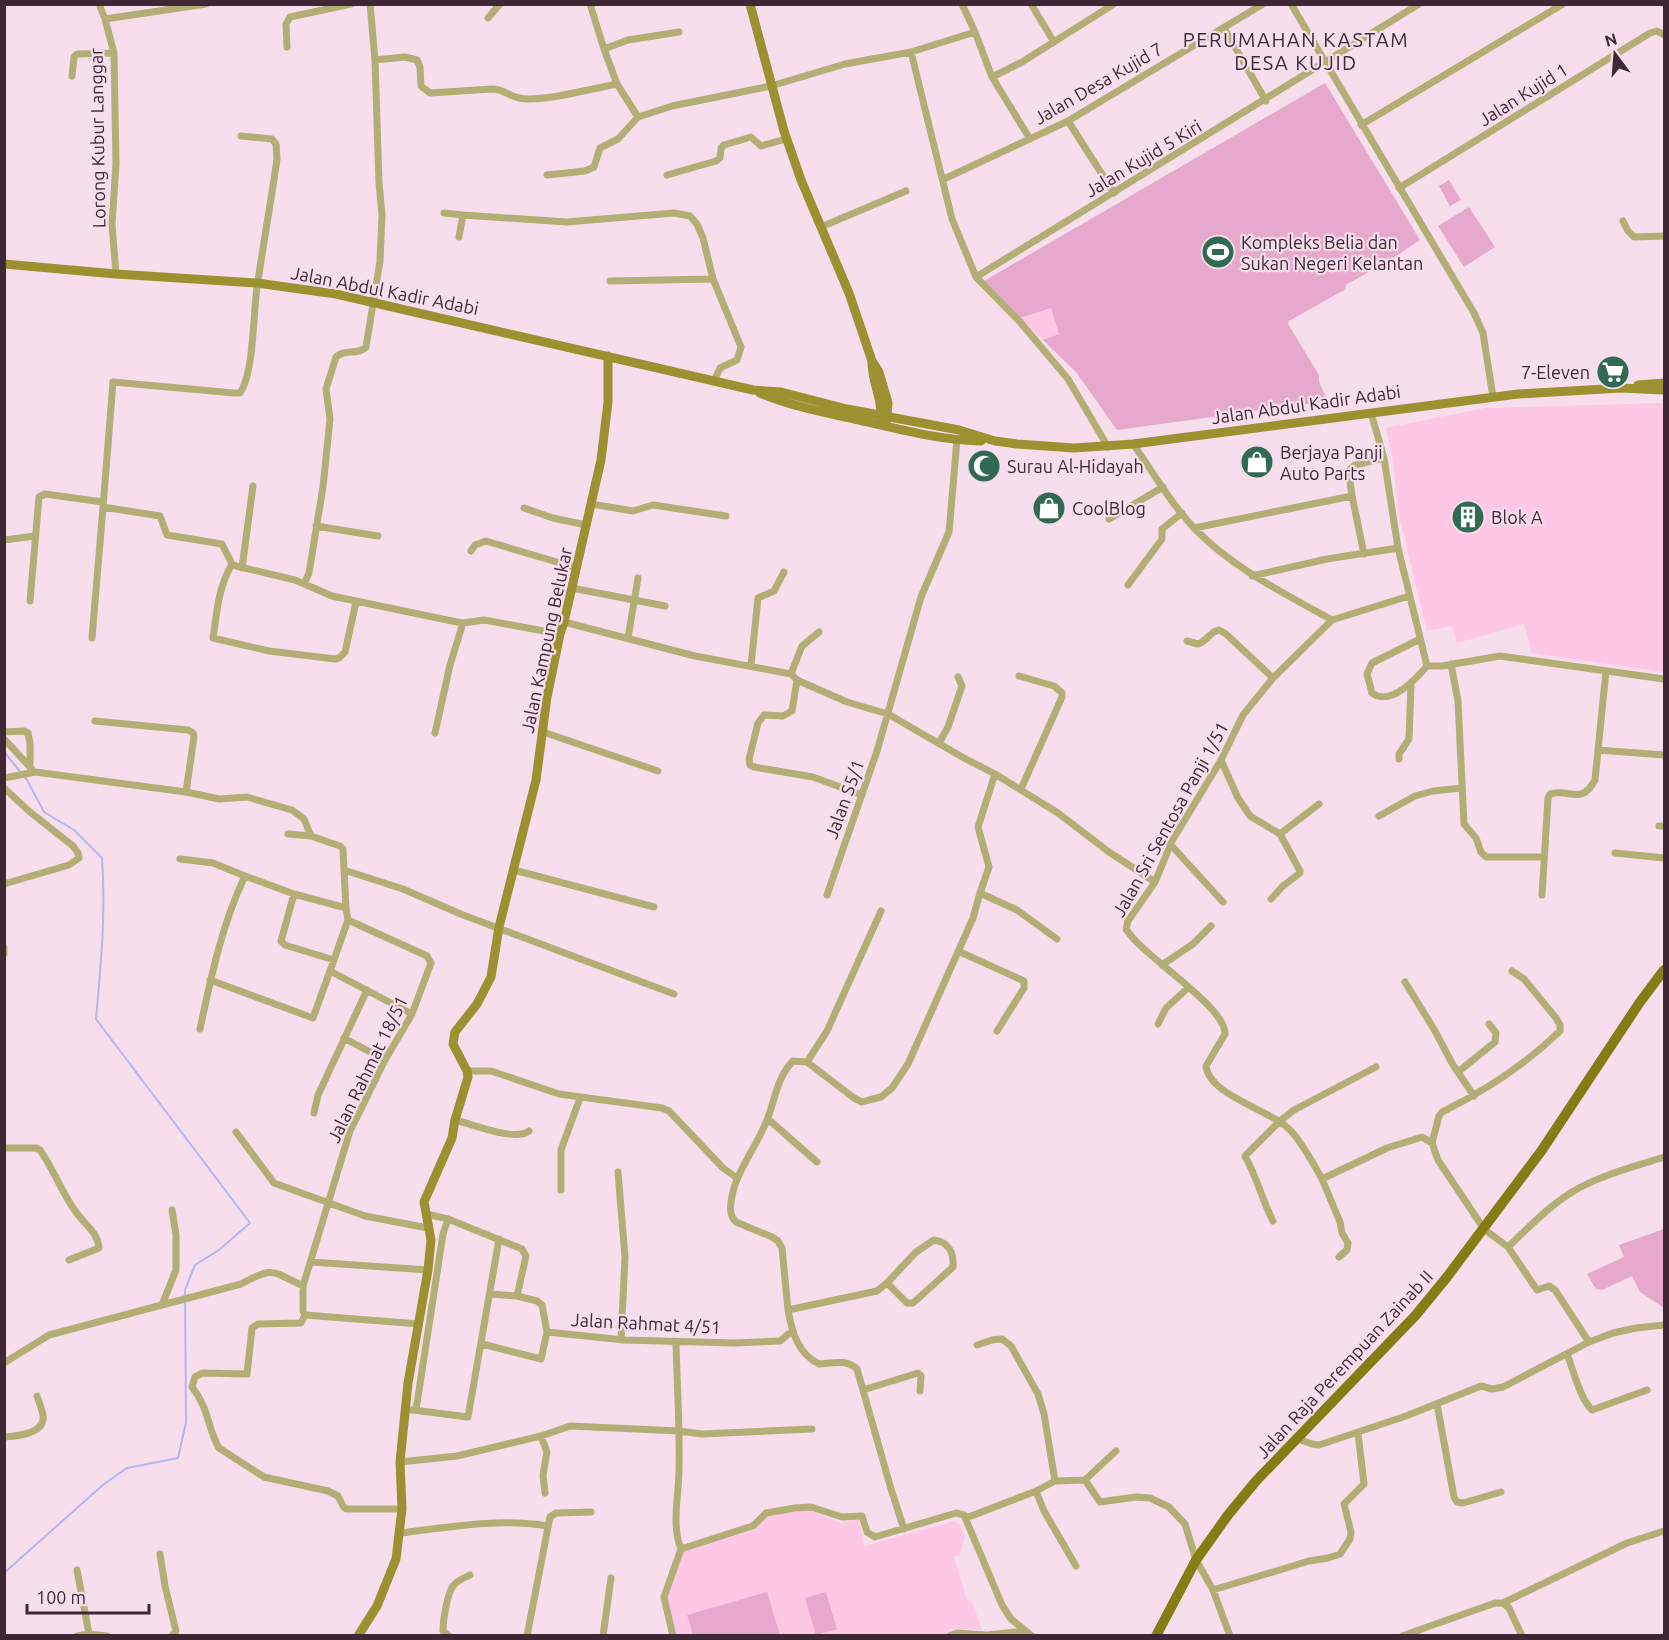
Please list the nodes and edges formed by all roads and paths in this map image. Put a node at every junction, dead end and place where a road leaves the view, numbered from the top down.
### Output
1 (99, 4) edge
2 (206, 4) edge
3 (351, 4) edge
4 (370, 4) edge
5 (500, 4) edge
6 (590, 4) edge
7 (750, 4) edge
8 (962, 4) edge
9 (1031, 4) edge
10 (1114, 4) edge
11 (1263, 4) edge
12 (1291, 4) edge
13 (1419, 4) edge
14 (1563, 4) edge
15 (334, 6) edge
16 (488, 18) dead end
17 (105, 19) junction
18 (1224, 28) junction
19 (679, 32) dead end
20 (975, 32) junction
21 (1665, 35) edge
22 (1054, 42) junction
23 (287, 47) dead end
24 (604, 49) junction
25 (911, 52) junction
26 (114, 53) junction
27 (375, 60) junction
28 (1324, 62) junction
29 (72, 76) dead end
30 (992, 77) junction
31 (617, 84) junction
32 (771, 86) junction
33 (1266, 100) junction
34 (638, 117) junction
35 (1068, 121) junction
36 (1361, 125) junction
37 (241, 136) dead end
38 (786, 139) junction
39 (1030, 139) junction
40 (547, 175) dead end
41 (667, 176) dead end
42 (944, 179) junction
43 (1399, 188) junction
44 (906, 191) dead end
45 (1114, 193) junction
46 (444, 213) dead end
47 (463, 215) junction
48 (1623, 221) dead end
49 (821, 227) junction
50 (1665, 236) edge
51 (459, 237) dead end
52 (4, 264) edge
53 (116, 274) junction
54 (976, 277) junction
55 (713, 279) junction
56 (610, 281) dead end
57 (257, 283) junction
58 (374, 302) junction
59 (608, 356) junction
60 (714, 381) junction
61 (1665, 382) edge
62 (1621, 388) junction
63 (1665, 390) edge
64 (1493, 397) junction
65 (1371, 413) junction
66 (884, 421) junction
67 (957, 440) junction
68 (995, 441) junction
69 (1133, 444) junction
70 (1108, 447) junction
71 (1384, 458) junction
72 (253, 486) dead end
73 (1162, 487) junction
74 (1352, 496) junction
75 (591, 504) junction
76 (103, 505) junction
77 (524, 508) dead end
78 (1182, 513) junction
79 (726, 516) dead end
80 (1109, 519) dead end
81 (586, 525) junction
82 (316, 526) junction
83 (1194, 528) junction
84 (36, 536) junction
85 (378, 536) dead end
86 (4, 540) edge
87 (1398, 548) junction
88 (471, 551) dead end
89 (1364, 554) junction
90 (232, 564) junction
91 (242, 568) junction
92 (577, 568) junction
93 (784, 572) dead end
94 (1252, 576) junction
95 (638, 578) dead end
96 (304, 584) junction
97 (1128, 585) dead end
98 (572, 588) junction
99 (1409, 596) junction
100 (635, 599) junction
101 (30, 602) dead end
102 (356, 602) junction
103 (665, 606) dead end
104 (1332, 620) junction
105 (564, 622) junction
106 (463, 623) junction
107 (819, 632) dead end
108 (560, 634) junction
109 (92, 638) dead end
110 (628, 638) junction
111 (1420, 639) junction
112 (1186, 640) dead end
113 (1451, 664) junction
114 (751, 665) junction
115 (1427, 666) junction
116 (1606, 671) junction
117 (1018, 676) dead end
118 (794, 677) junction
119 (958, 677) dead end
120 (1273, 678) junction
121 (1665, 679) edge
122 (1411, 685) junction
123 (888, 714) junction
124 (95, 721) dead end
125 (4, 732) edge
126 (543, 732) junction
127 (435, 733) dead end
128 (4, 739) edge
129 (939, 743) junction
130 (1598, 750) junction
131 (1665, 755) edge
132 (1399, 759) dead end
133 (1221, 760) junction
134 (31, 771) junction
135 (658, 771) dead end
136 (995, 774) junction
137 (4, 778) edge
138 (4, 788) edge
139 (1021, 789) junction
140 (1462, 789) junction
141 (186, 792) junction
142 (862, 795) junction
143 (1319, 804) dead end
144 (1379, 816) dead end
145 (288, 834) dead end
146 (1280, 834) junction
147 (311, 836) junction
148 (1170, 844) junction
149 (1615, 853) dead end
150 (1543, 857) junction
151 (1665, 858) edge
152 (180, 859) dead end
153 (344, 870) junction
154 (514, 870) junction
155 (245, 876) junction
156 (1155, 882) junction
157 (4, 884) edge
158 (980, 893) junction
159 (294, 894) junction
160 (827, 895) dead end
161 (1542, 895) dead end
162 (1271, 899) dead end
163 (1223, 902) dead end
164 (654, 907) dead end
165 (346, 908) junction
166 (881, 911) dead end
167 (348, 920) junction
168 (1211, 926) dead end
169 (499, 927) junction
170 (1057, 939) dead end
171 (4, 948) edge
172 (958, 951) junction
173 (4, 954) edge
174 (334, 960) junction
175 (1162, 965) junction
176 (1665, 970) edge
177 (330, 971) junction
178 (1512, 971) dead end
179 (210, 980) junction
180 (1406, 982) dead end
181 (1660, 985) edge
182 (1190, 987) junction
183 (367, 990) junction
184 (674, 994) dead end
185 (412, 1014) junction
186 (1158, 1024) dead end
187 (1489, 1024) dead end
188 (200, 1029) dead end
189 (997, 1031) dead end
190 (344, 1038) junction
191 (385, 1060) junction
192 (807, 1062) junction
193 (1376, 1067) dead end
194 (467, 1071) junction
195 (1458, 1072) junction
196 (1474, 1096) junction
197 (580, 1098) junction
198 (314, 1113) dead end
199 (768, 1119) junction
200 (455, 1120) junction
201 (1280, 1121) junction
202 (529, 1131) dead end
203 (236, 1132) dead end
204 (1432, 1143) junction
205 (4, 1148) edge
206 (1665, 1157) edge
207 (818, 1162) dead end
208 (618, 1172) dead end
209 (737, 1178) junction
210 (1322, 1179) junction
211 (561, 1190) dead end
212 (327, 1202) junction
213 (172, 1210) dead end
214 (426, 1214) junction
215 (448, 1219) junction
216 (1273, 1221) dead end
217 (1483, 1227) junction
218 (428, 1228) junction
219 (498, 1239) junction
220 (1508, 1247) junction
221 (1340, 1257) dead end
222 (69, 1260) dead end
223 (311, 1262) junction
224 (428, 1270) junction
225 (887, 1283) junction
226 (303, 1286) junction
227 (490, 1294) junction
228 (518, 1296) junction
229 (162, 1305) junction
230 (789, 1310) junction
231 (305, 1315) junction
232 (418, 1324) junction
233 (1665, 1326) edge
234 (792, 1331) junction
235 (548, 1332) junction
236 (621, 1340) junction
237 (1589, 1342) junction
238 (676, 1343) junction
239 (482, 1344) junction
240 (977, 1345) dead end
241 (1567, 1354) junction
242 (4, 1363) edge
243 (863, 1390) junction
244 (1647, 1390) dead end
245 (920, 1391) dead end
246 (37, 1396) dead end
247 (1437, 1404) junction
248 (405, 1409) junction
249 (416, 1410) junction
250 (812, 1429) dead end
251 (679, 1431) junction
252 (1358, 1433) junction
253 (542, 1436) junction
254 (4, 1437) edge
255 (1298, 1439) junction
256 (1116, 1451) dead end
257 (400, 1462) junction
258 (1085, 1480) junction
259 (1055, 1481) junction
260 (1036, 1491) junction
261 (1501, 1492) dead end
262 (545, 1493) dead end
263 (402, 1509) junction
264 (591, 1512) dead end
265 (966, 1518) junction
266 (547, 1526) junction
267 (904, 1528) junction
268 (1665, 1531) edge
269 (401, 1533) junction
270 (681, 1548) junction
271 (160, 1554) dead end
272 (1196, 1560) junction
273 (1076, 1566) dead end
274 (77, 1570) dead end
275 (470, 1575) dead end
276 (611, 1578) dead end
277 (1213, 1590) junction
278 (1503, 1603) junction
279 (1028, 1633) edge
280 (88, 1634) junction
281 (77, 1635) edge
282 (107, 1635) edge
283 (172, 1635) edge
284 (358, 1635) edge
285 (449, 1635) edge
286 (527, 1635) edge
287 (603, 1635) edge
288 (673, 1635) edge
289 (949, 1635) edge
290 (1156, 1635) edge
291 (1230, 1635) edge
292 (1402, 1635) edge
293 (1522, 1635) edge

1 - 17 street, Lorong Kubur Langgar
2 - 17 street
3 - 15 street
4 - 27 street
5 - 16 street
6 - 24 street
7 - 32 main road
8 - 20 street
9 - 22 street
10 - 22 street
11 - 18 street, Jalan Desa Kujid 7
12 - 28 street
13 - 28 street, Jalan Kujid 5 Kiri
14 - 36 street
15 - 23 street
17 - 26 street, Lorong Kubur Langgar
18 - 33 street
18 - 35 street, Jalan Desa Kujid 7
19 - 24 street
20 - 25 street
20 - 30 street
21 - 43 street, Jalan Kujid 1
22 - 30 street
24 - 31 street
25 - 32 street
25 - 42 street
26 - 29 street
26 - 53 street, Lorong Kubur Langgar
27 - 31 street
27 - 58 street
28 - 33 street, Jalan Kujid 5 Kiri
28 - 36 street
30 - 39 street
31 - 34 street
32 - 34 street
32 - 38 main road
33 - 45 street, Jalan Kujid 5 Kiri
34 - 40 street
35 - 39 street, Jalan Desa Kujid 7
35 - 45 street
36 - 43 street
37 - 57 street
38 - 41 street
38 - 49 main road
39 - 42 street, Jalan Desa Kujid 7
42 - 54 street
43 - 64 street
44 - 49 street
45 - 54 street, Jalan Kujid 5 Kiri
46 - 47 street
47 - 51 street
47 - 55 street
48 - 50 street
49 - 66 main road
52 - 53 main road, Jalan Abdul Kadir Adabi
53 - 57 main road, Jalan Abdul Kadir Adabi
54 - 70 street
55 - 56 street
55 - 60 street
57 - 58 main road, Jalan Abdul Kadir Adabi
57 - 76 street
58 - 59 main road, Jalan Abdul Kadir Adabi
58 - 82 street
59 - 60 main road, Jalan Abdul Kadir Adabi
59 - 75 main road, Jalan Kampung Belukar
60 - 66 main road, Jalan Abdul Kadir Adabi
61 - 62 main road, Jalan Abdul Kadir Adabi
62 - 63 main road, Jalan Abdul Kadir Adabi
62 - 64 main road, Jalan Abdul Kadir Adabi
64 - 65 main road, Jalan Abdul Kadir Adabi
65 - 69 main road, Jalan Abdul Kadir Adabi
65 - 71 street
66 - 67 main road, Jalan Abdul Kadir Adabi
66 - 68 main road, Jalan Abdul Kadir Adabi
67 - 68 main road, Jalan Abdul Kadir Adabi
67 - 123 street, Jalan S5/1
68 - 70 main road, Jalan Abdul Kadir Adabi
69 - 70 main road, Jalan Abdul Kadir Adabi
69 - 73 street
71 - 74 street
71 - 87 street
72 - 91 street
73 - 78 street
73 - 80 street
74 - 83 street
74 - 89 street
75 - 79 street
75 - 81 main road, Jalan Kampung Belukar
76 - 84 street
76 - 90 street
76 - 109 street
77 - 81 street
78 - 83 street
78 - 97 street
81 - 92 main road, Jalan Kampung Belukar
82 - 85 street
82 - 96 street
83 - 94 street
84 - 86 street
84 - 101 street
87 - 89 street
87 - 99 street
88 - 92 street
89 - 94 street
90 - 91 street
90 - 102 street
91 - 96 street
92 - 98 main road, Jalan Kampung Belukar
93 - 114 street
94 - 104 street
95 - 100 street
96 - 102 street
98 - 100 street
98 - 105 main road, Jalan Kampung Belukar
99 - 104 street, Jalan Sri Sentosa Panji 1/51
99 - 111 street
100 - 103 street
100 - 110 street
102 - 106 street
104 - 120 street, Jalan Sri Sentosa Panji 1/51
105 - 108 main road, Jalan Kampung Belukar
105 - 110 street
106 - 108 street
106 - 127 street
107 - 118 street
108 - 126 main road, Jalan Kampung Belukar
110 - 114 street
111 - 115 street
111 - 122 street
112 - 120 street
113 - 115 street
113 - 116 street
113 - 140 street
114 - 118 street
115 - 122 street
116 - 121 street
116 - 130 street
117 - 139 street
118 - 123 street
118 - 142 street
119 - 129 street
120 - 133 street, Jalan Sri Sentosa Panji 1/51
122 - 132 street
123 - 129 street
123 - 142 street, Jalan S5/1
124 - 141 street
125 - 134 street
126 - 135 street
126 - 154 main road, Jalan Kampung Belukar
128 - 134 street
129 - 136 street
130 - 131 street
130 - 150 street
133 - 146 street
133 - 148 street, Jalan Sri Sentosa Panji 1/51
134 - 137 street
134 - 141 street
136 - 139 street
136 - 158 street
138 - 157 street
139 - 156 street
140 - 144 street
140 - 150 street
141 - 147 street
142 - 160 street, Jalan S5/1
143 - 146 street
145 - 147 street
146 - 162 street
147 - 153 street
148 - 156 street, Jalan Sri Sentosa Panji 1/51
148 - 163 street
149 - 151 street
150 - 161 street
152 - 155 street
153 - 165 street
153 - 169 street
154 - 164 street
154 - 169 main road, Jalan Kampung Belukar
155 - 159 street
155 - 179 street
156 - 175 street, Jalan Sri Sentosa Panji 1/51
158 - 170 street
158 - 172 street
159 - 165 street
159 - 174 street
165 - 167 street
166 - 192 street
167 - 174 street
167 - 185 street, Jalan Rahmat 18/51
168 - 175 street
169 - 184 street
169 - 194 main road, Jalan Kampung Belukar
171 - 173 street
172 - 189 street
172 - 192 street
174 - 177 street
175 - 182 street, Jalan Sri Sentosa Panji 1/51
176 - 181 main road, Jalan Raja Perempuan Zainab II
177 - 179 street
177 - 183 street
178 - 196 street
179 - 188 street
180 - 195 street
181 - 217 main road, Jalan Raja Perempuan Zainab II
182 - 186 street
182 - 201 street, Jalan Sri Sentosa Panji 1/51
183 - 185 street
183 - 190 street
185 - 191 street, Jalan Rahmat 18/51
187 - 195 street
190 - 191 street
190 - 198 street
191 - 212 street, Jalan Rahmat 18/51
192 - 199 street
193 - 201 street
194 - 197 street
194 - 200 main road
195 - 196 street
196 - 204 street
197 - 209 street
197 - 211 street
199 - 207 street
199 - 209 street
200 - 202 street
200 - 214 main road
201 - 210 street, Jalan Sri Sentosa Panji 1/51
201 - 216 street
203 - 212 street
204 - 210 street
204 - 217 street
205 - 222 street
206 - 220 street
208 - 236 street
209 - 230 street
210 - 221 street, Jalan Sri Sentosa Panji 1/51
212 - 218 street
212 - 223 street, Jalan Rahmat 18/51
213 - 229 street
214 - 215 street
214 - 218 main road
215 - 219 street
215 - 249 street
217 - 220 street
217 - 255 main road, Jalan Raja Perempuan Zainab II
218 - 224 main road
219 - 227 street
219 - 228 street
220 - 237 street
223 - 224 street
223 - 226 street, Jalan Rahmat 18/51
224 - 232 main road
225 - 225 street
225 - 230 street
226 - 229 street
226 - 231 street, Jalan Rahmat 18/51
227 - 228 street
227 - 239 street
228 - 235 street, Jalan Rahmat 4/51
229 - 242 street
230 - 234 street
231 - 232 street
231 - 263 street
232 - 248 main road
233 - 237 street
234 - 238 street, Jalan Rahmat 4/51
234 - 243 street
235 - 236 street, Jalan Rahmat 4/51
235 - 239 street
236 - 238 street, Jalan Rahmat 4/51
237 - 241 street
238 - 251 street
239 - 249 street
240 - 259 street
241 - 244 street
241 - 247 street
243 - 245 street
243 - 267 street
246 - 254 street
247 - 252 street
247 - 261 street
248 - 249 street
248 - 257 main road
250 - 251 street
251 - 253 street
251 - 270 street
252 - 255 street
252 - 277 street
253 - 257 street
253 - 262 street
255 - 272 main road, Jalan Raja Perempuan Zainab II
256 - 258 street
257 - 263 main road
258 - 259 street
258 - 272 street
259 - 260 street
260 - 265 street
260 - 273 street
263 - 269 main road
264 - 266 street
265 - 267 street
265 - 279 street
266 - 269 street
266 - 286 street
267 - 270 street
268 - 278 street
269 - 284 main road
270 - 288 street
271 - 283 street
272 - 277 street
272 - 290 main road, Jalan Raja Perempuan Zainab II
274 - 280 street
275 - 285 street
276 - 287 street
277 - 291 street
278 - 292 street
278 - 293 street
279 - 289 street
280 - 281 street
280 - 282 street

